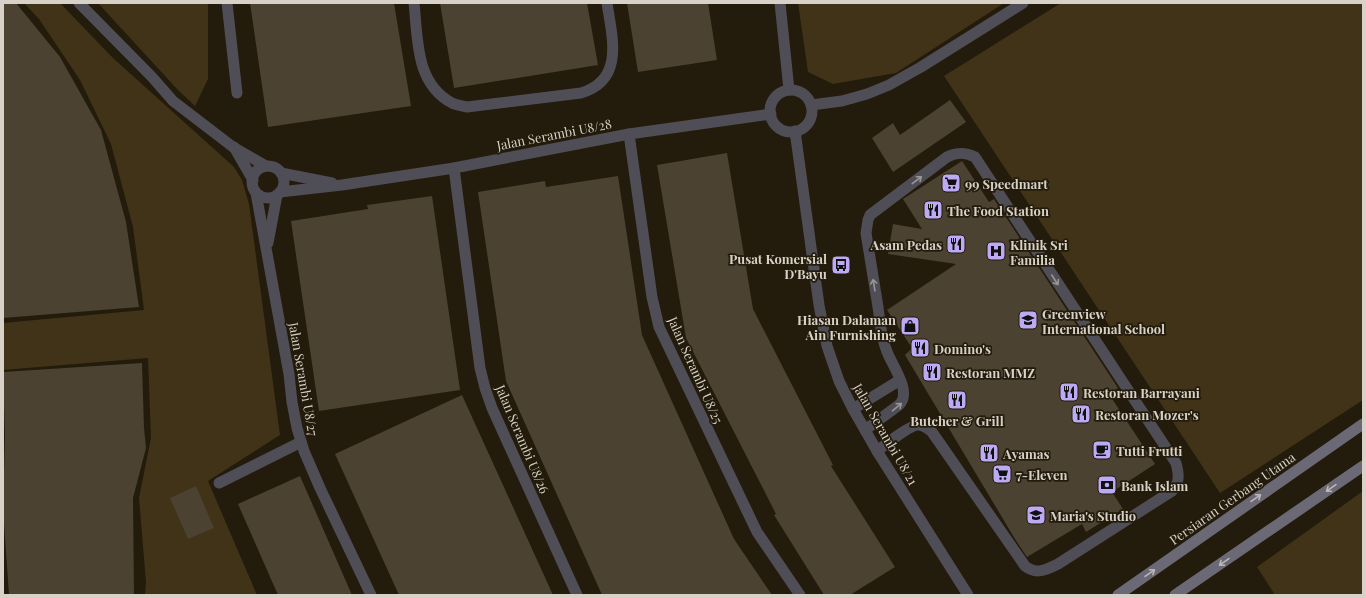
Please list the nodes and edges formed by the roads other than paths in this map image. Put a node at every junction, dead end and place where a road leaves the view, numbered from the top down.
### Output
1 (79, 3) edge
2 (227, 3) edge
3 (414, 3) edge
4 (607, 3) edge
5 (780, 3) edge
6 (1023, 3) edge
7 (789, 90) junction
8 (237, 93) dead end
9 (811, 105) junction
10 (771, 114) junction
11 (795, 131) junction
12 (629, 134) junction
13 (233, 147) junction
14 (266, 166) junction
15 (454, 168) junction
16 (281, 173) junction
17 (252, 180) junction
18 (342, 185) junction
19 (256, 193) junction
20 (278, 194) junction
21 (267, 250) junction
22 (900, 380) junction
23 (853, 409) junction
24 (1363, 424) edge
25 (865, 430) junction
26 (301, 442) junction
27 (877, 451) junction
28 (1363, 466) edge
29 (219, 483) dead end
30 (371, 595) edge
31 (577, 595) edge
32 (800, 595) edge
33 (968, 595) edge
34 (1118, 595) edge
35 (1175, 595) edge

1 - 13 street
2 - 8 street
3 - 4 street
5 - 7 street
6 - 9 street
7 - 9 street
7 - 10 street
9 - 11 street
10 - 11 street
10 - 12 street, Jalan Serambi U8/28
11 - 23 street, Jalan Serambi U8/21
12 - 15 street, Jalan Serambi U8/28
12 - 32 street, Jalan Serambi U8/25
13 - 14 street
13 - 17 street
14 - 16 street
14 - 17 street
15 - 18 street, Jalan Serambi U8/28
15 - 31 street, Jalan Serambi U8/26
16 - 18 street, Jalan Serambi U8/28
16 - 20 street
17 - 19 street
18 - 20 street, Jalan Serambi U8/28
19 - 20 street
19 - 21 street, Jalan Serambi U8/27
20 - 21 street, Jalan Serambi U8/27
21 - 26 street, Jalan Serambi U8/27
22 - 23 street
25 -> 22 street
22 -> 27 street
23 - 25 street, Jalan Serambi U8/21
34 -> 24 main road, Persiaran Gerbang Utama
25 - 27 street, Jalan Serambi U8/21
26 - 29 street
26 - 30 street, Jalan Serambi U8/27
27 - 33 street, Jalan Serambi U8/21
28 -> 35 main road

